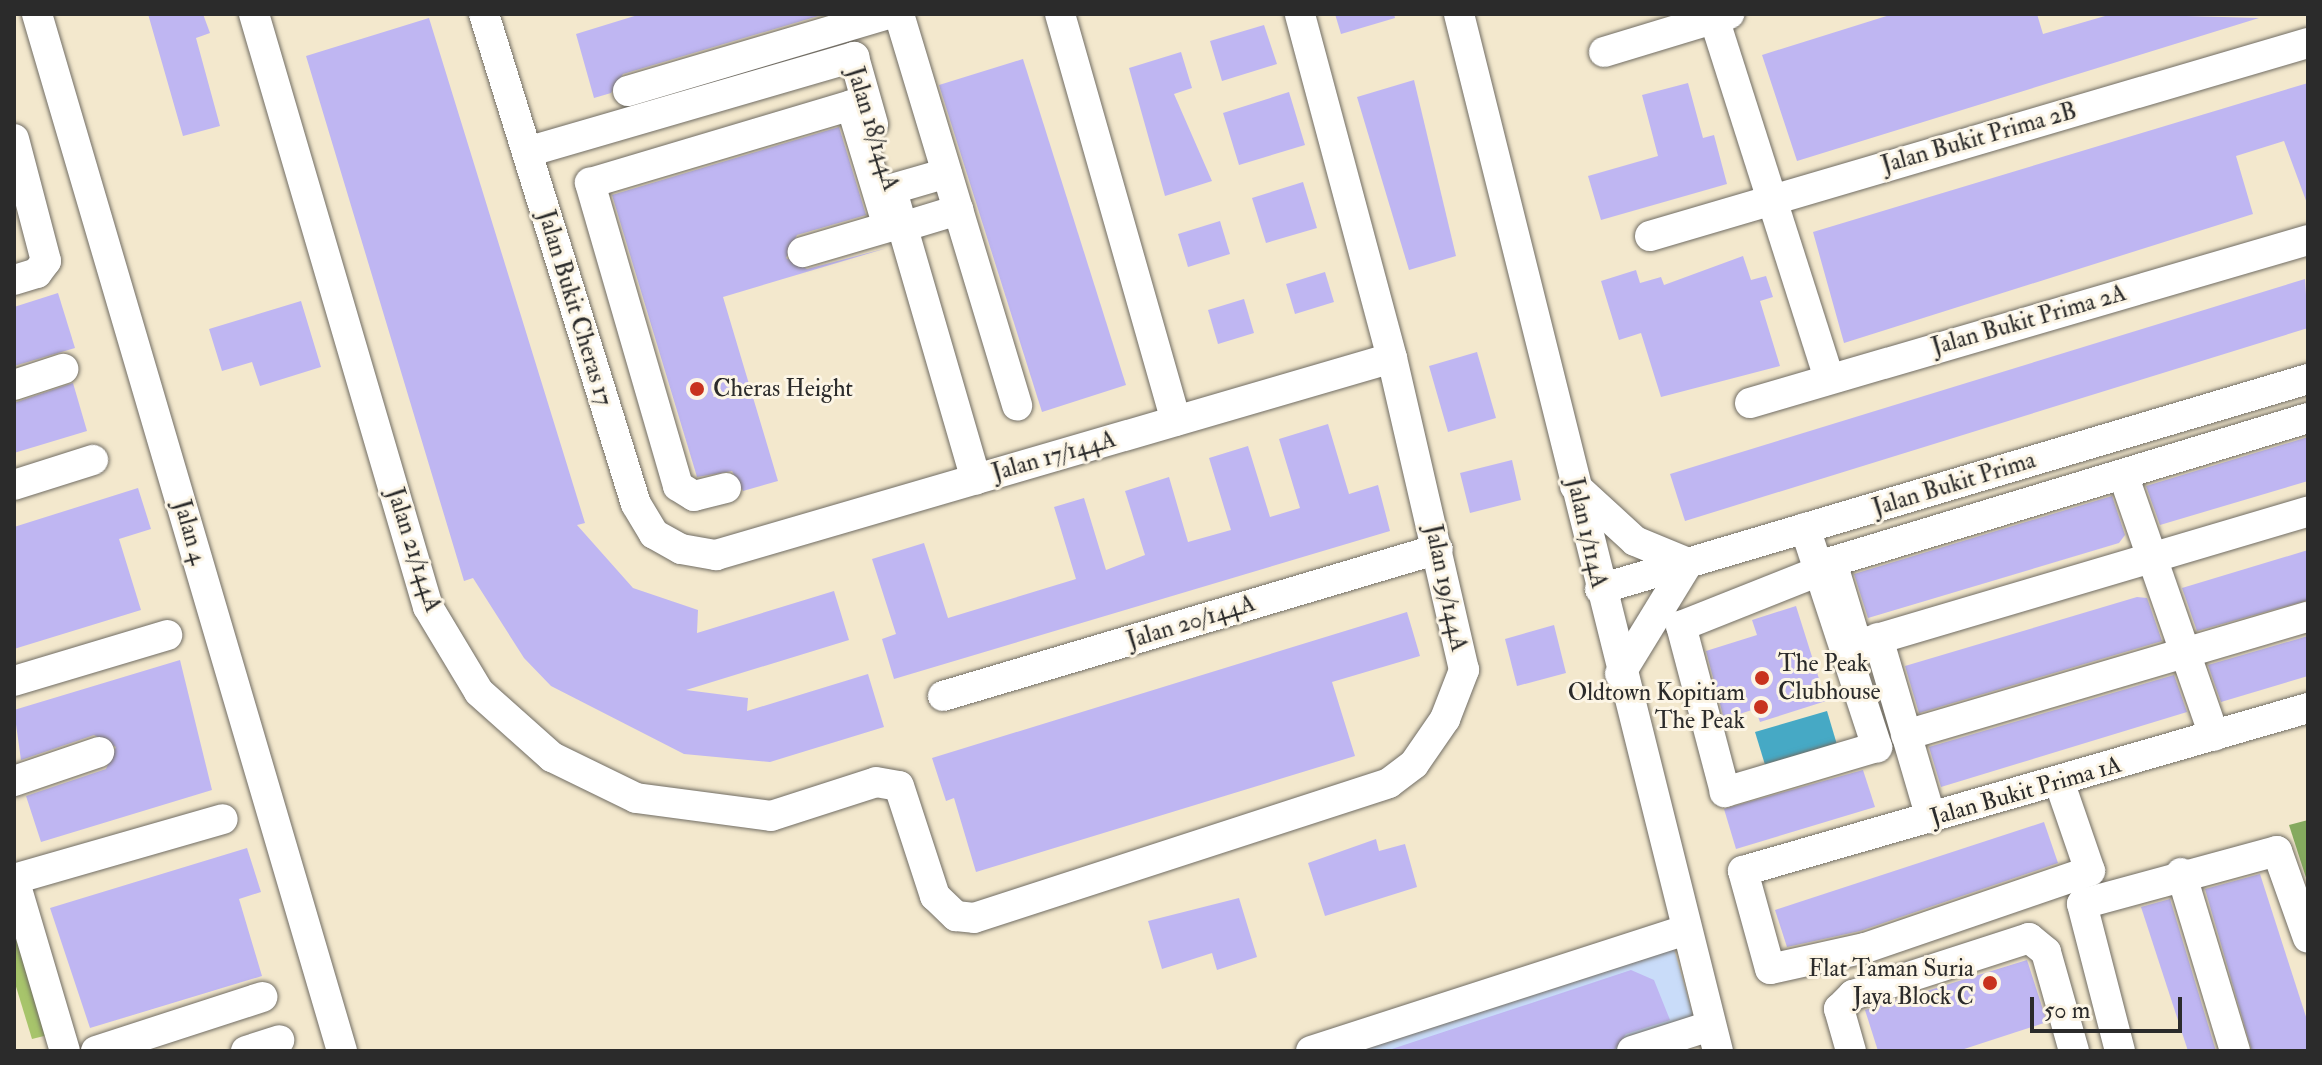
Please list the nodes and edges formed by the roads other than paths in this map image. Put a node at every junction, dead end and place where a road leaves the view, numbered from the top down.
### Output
1 (37, 14) edge
2 (254, 14) edge
3 (484, 14) edge
4 (888, 14) edge
5 (899, 14) edge
6 (1060, 14) edge
7 (1300, 14) edge
8 (1459, 14) edge
9 (1722, 16) edge
10 (2308, 43) edge
11 (1604, 52) dead end
12 (628, 91) dead end
13 (730, 93) junction
14 (695, 103) junction
15 (743, 136) junction
16 (14, 139) edge
17 (709, 146) junction
18 (527, 152) junction
19 (947, 173) junction
20 (892, 189) junction
21 (1772, 198) junction
22 (958, 210) junction
23 (902, 227) junction
24 (1650, 236) dead end
25 (2308, 240) edge
26 (803, 252) dead end
27 (14, 280) edge
28 (1392, 358) junction
29 (63, 369) dead end
30 (1829, 378) junction
31 (2308, 379) edge
32 (14, 385) edge
33 (1750, 403) dead end
34 (1017, 406) dead end
35 (2308, 418) edge
36 (1176, 421) junction
37 (93, 460) dead end
38 (2124, 477) junction
39 (976, 479) junction
40 (14, 485) edge
41 (1575, 486) junction
42 (726, 488) dead end
43 (2308, 511) edge
44 (1805, 528) junction
45 (1438, 549) junction
46 (716, 555) joint
47 (2152, 557) junction
48 (1688, 563) junction
49 (1819, 571) junction
50 (1600, 589) junction
51 (2308, 617) edge
52 (167, 635) dead end
53 (1878, 638) junction
54 (2186, 653) junction
55 (1620, 674) junction
56 (14, 681) edge
57 (943, 696) dead end
58 (2308, 708) edge
59 (1906, 735) junction
60 (2214, 736) junction
61 (99, 752) dead end
62 (14, 781) edge
63 (2059, 781) junction
64 (888, 783) joint
65 (1931, 818) junction
66 (223, 819) dead end
67 (2181, 873) junction
68 (14, 879) edge
69 (1682, 931) junction
70 (2308, 938) edge
71 (262, 997) dead end
72 (1714, 1039) edge
73 (279, 1040) dead end
74 (65, 1051) edge
75 (96, 1051) edge
76 (246, 1051) edge
77 (342, 1051) edge
78 (1311, 1051) edge
79 (1632, 1051) edge
80 (1851, 1051) edge
81 (2074, 1051) edge
82 (2120, 1051) edge
83 (2235, 1051) edge

1 - 77 street, Jalan 4
2 - 64 street, Jalan 21/144A
3 - 18 street, Jalan Bukit Cheras 17
4 - 12 street
5 - 19 street
6 - 36 street
7 - 28 street, Jalan 19/144A
8 - 41 street, Jalan 1/114A
9 - 11 street
9 - 21 street
10 - 21 street, Jalan Bukit Prima 2B
13 - 14 street, Jalan 18/144A
13 - 15 street
13 - 20 street, Jalan 18/144A
14 - 17 street
14 - 18 street, Jalan 18/144A
15 - 17 street
15 - 26 street
16 - 27 street
17 - 42 street
18 - 46 street, Jalan Bukit Cheras 17
19 - 20 street
19 - 22 street
20 - 23 street, Jalan 18/144A
21 - 24 street, Jalan Bukit Prima 2B
21 - 30 street
22 - 23 street
22 - 34 street
23 - 39 street, Jalan 18/144A
25 - 30 street, Jalan Bukit Prima 2A
28 - 36 street, Jalan 17/144A
28 - 45 street, Jalan 19/144A
29 - 32 street
30 - 33 street, Jalan Bukit Prima 2A
31 - 44 street, Jalan Bukit Prima
35 - 38 street
36 - 39 street, Jalan 17/144A
37 - 40 street
38 - 47 street
38 - 53 street
39 - 46 street, Jalan 17/144A
41 - 48 street
41 - 50 street, Jalan 1/114A
43 - 47 street
44 - 48 street, Jalan Bukit Prima
44 - 49 street
45 - 57 street, Jalan 20/144A
45 - 64 street, Jalan 19/144A
47 - 53 street
47 - 54 street
48 - 50 street, Jalan Bukit Prima
48 - 55 street
49 - 49 street
50 - 55 street, Jalan 1/114A
51 - 54 street
52 - 56 street
53 - 59 street
54 - 59 street
54 - 60 street
55 - 69 street, Jalan 1/114A
58 - 60 street, Jalan Bukit Prima 1A
59 - 65 street
60 - 63 street, Jalan Bukit Prima 1A
61 - 62 street
63 - 65 street, Jalan Bukit Prima 1A
63 - 65 street, Jalan Bukit Prima 1A
66 - 68 street
67 - 70 street
67 - 82 street
67 - 83 street
68 - 74 street
69 - 72 street, Jalan 1/114A
69 - 78 street
71 - 75 street
72 - 79 street
73 - 76 street
80 - 81 street

